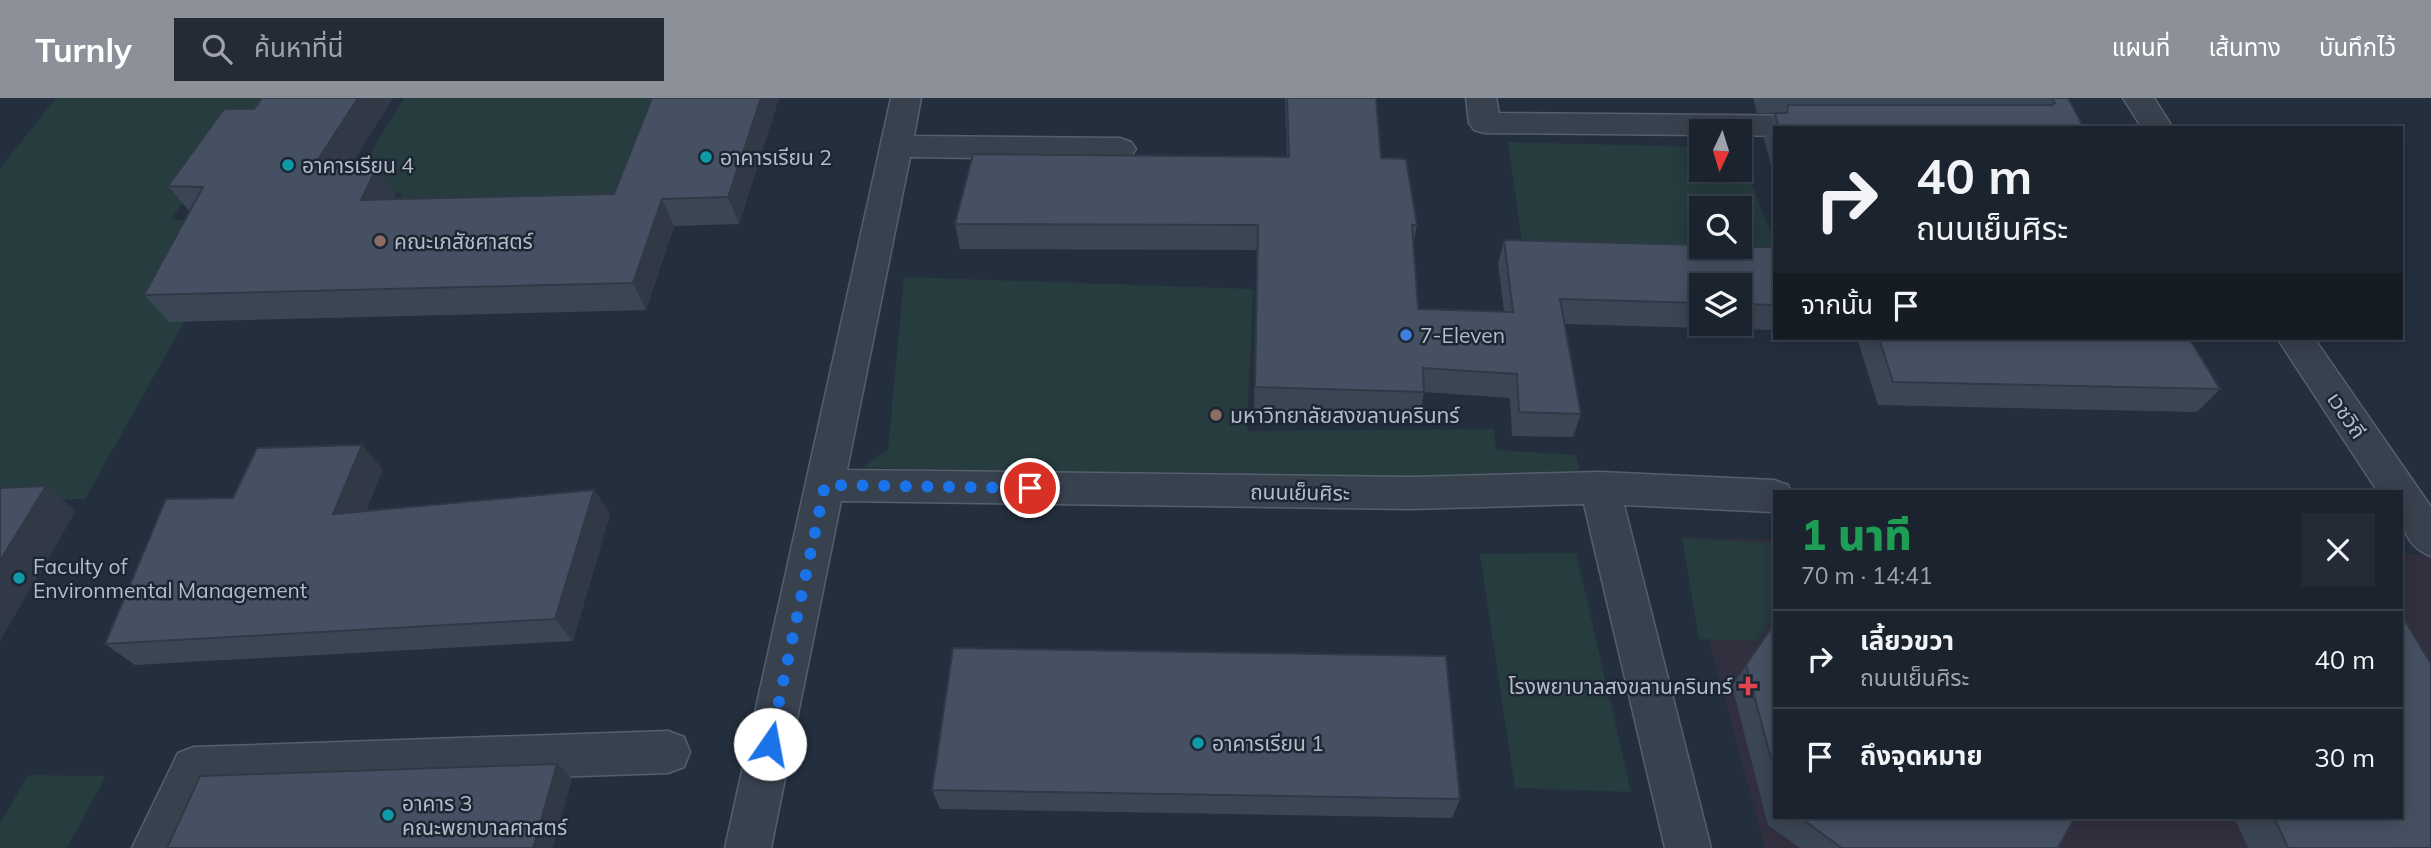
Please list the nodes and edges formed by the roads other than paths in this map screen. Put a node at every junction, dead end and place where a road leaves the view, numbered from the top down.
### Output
1 (906, 98) edge
2 (2138, 98) edge
3 (1483, 110) edge
4 (1856, 126) edge
5 (2157, 126) edge
6 (895, 146) junction
7 (1120, 149) dead end
8 (2296, 340) edge
9 (825, 485) junction
10 (1600, 488) junction
11 (2398, 490) edge
12 (1773, 496) edge
13 (2403, 499) edge
14 (2423, 536) edge
15 (668, 752) dead end
16 (155, 848) edge
17 (748, 848) edge
18 (1688, 848) edge

1 - 6 street
2 - 5 street
3 - 4 street
6 - 7 street
6 - 9 street
8 - 11 street, เวชวิถี
9 - 10 street, ถนนเย็นศิระ
9 - 17 street
10 - 12 street, ถนนเย็นศิระ
10 - 18 street
13 - 14 street, เวชวิถี
15 - 16 street

